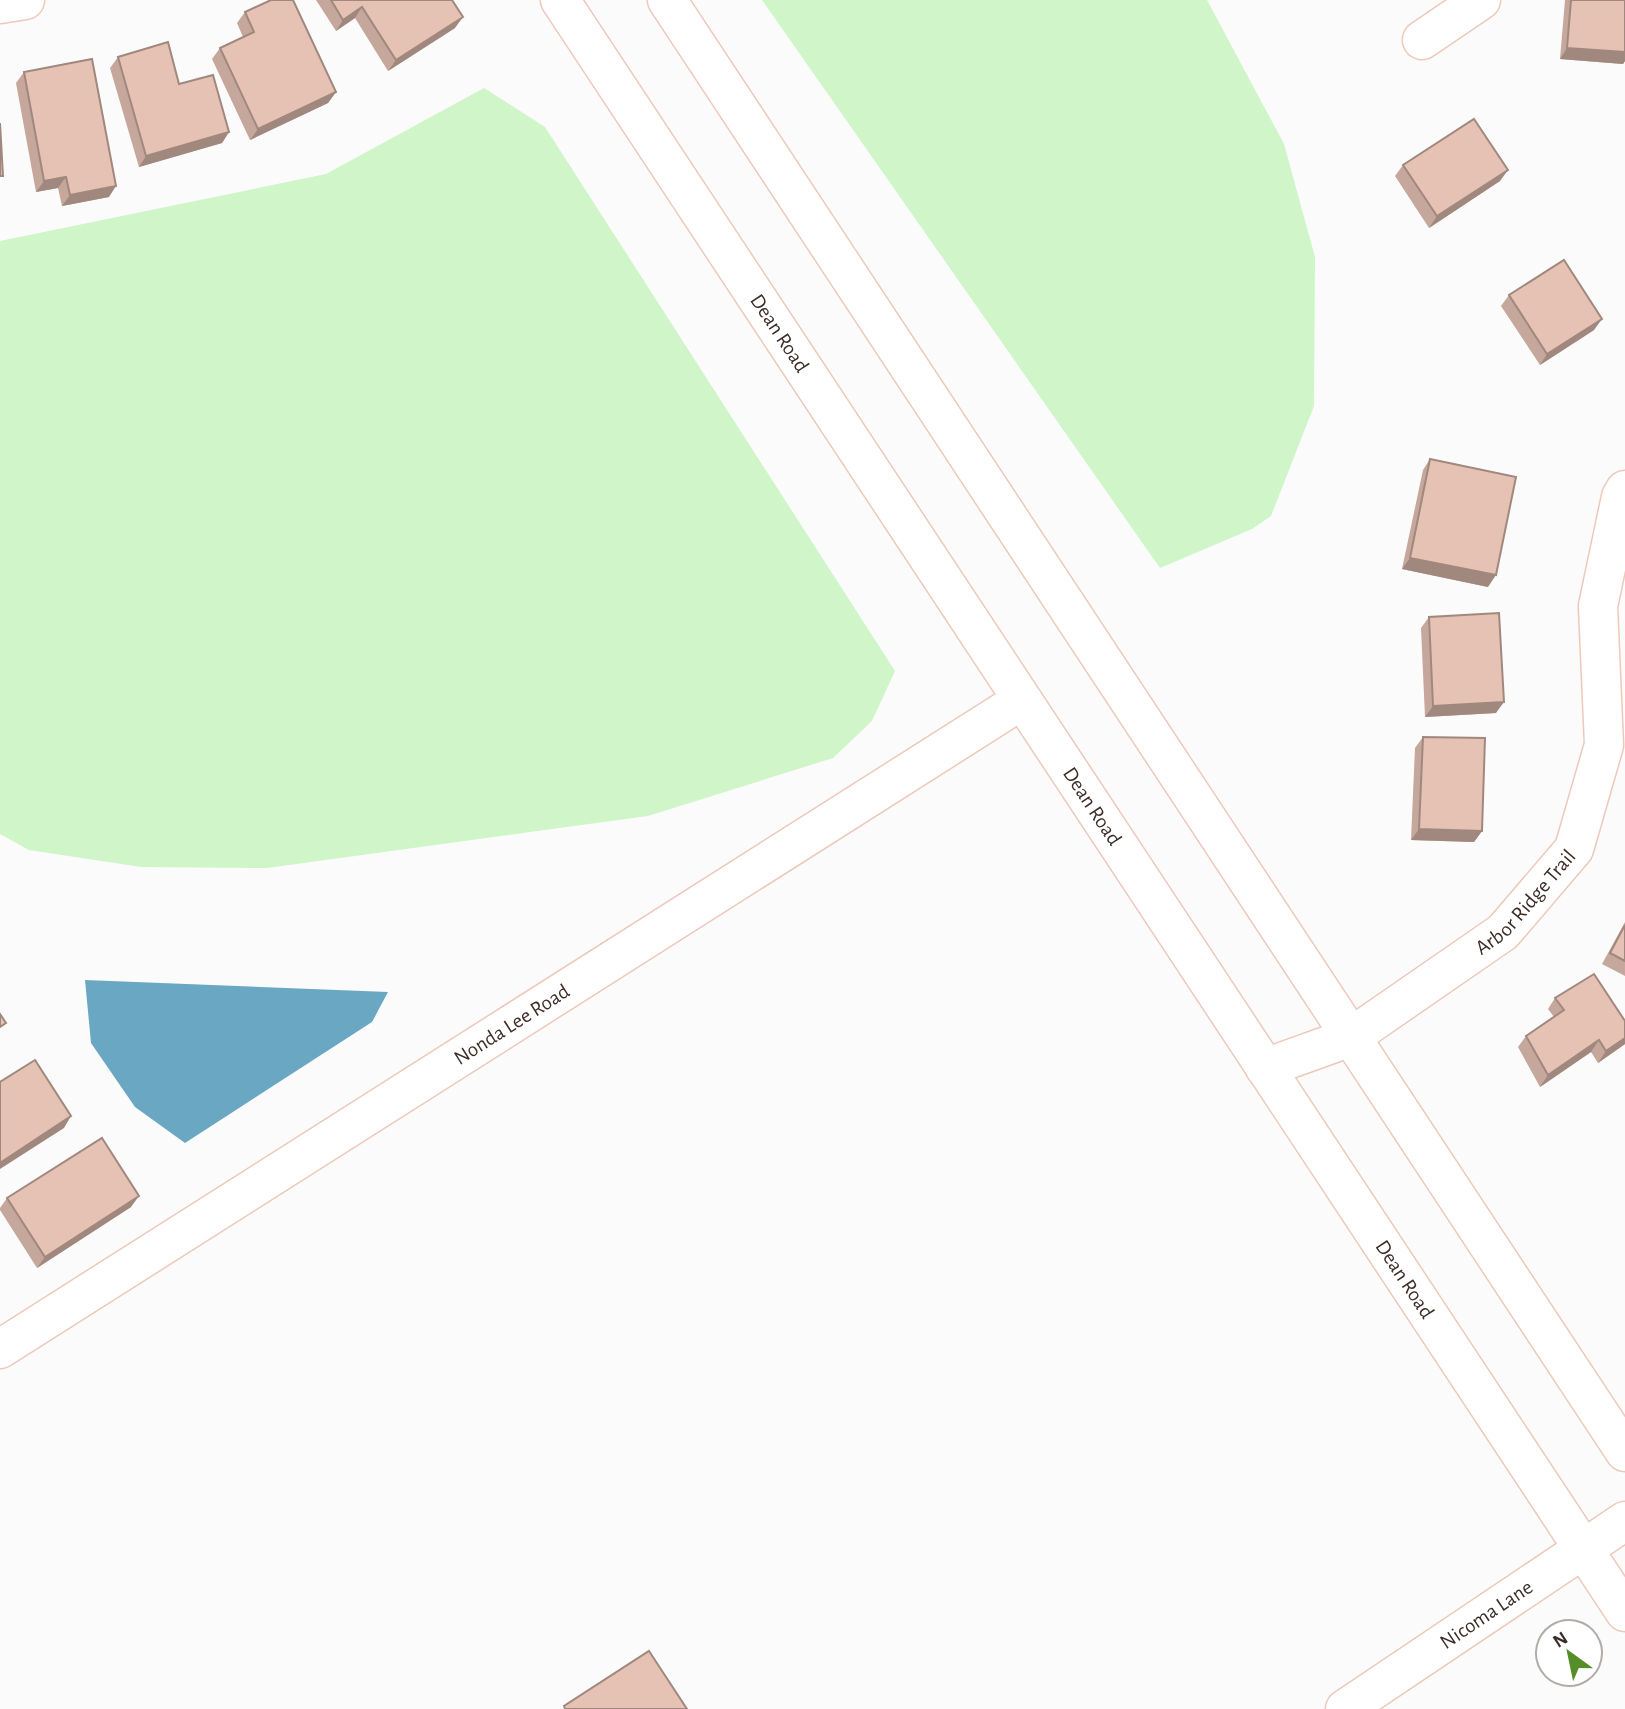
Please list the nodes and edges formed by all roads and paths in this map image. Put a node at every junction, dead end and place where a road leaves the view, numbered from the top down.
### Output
1 (25, 0) edge
2 (561, 0) edge
3 (667, 0) edge
4 (1481, 0) edge
5 (0, 4) edge
6 (1422, 40) dead end
7 (1625, 490) edge
8 (1022, 700) junction
9 (1351, 1037) junction
10 (1265, 1068) junction
11 (0, 1349) edge
12 (1625, 1452) edge
13 (1625, 1521) edge
14 (1583, 1548) junction
15 (1625, 1612) edge
16 (1346, 1709) edge

1 - 5 main road
2 - 8 main road, Dean Road
3 - 9 main road
4 - 6 main road
7 - 9 main road, Arbor Ridge Trail
8 - 10 main road, Dean Road
8 - 11 main road, Nonda Lee Road
9 - 10 main road, Arbor Ridge Trail
9 - 12 main road
10 - 14 main road, Dean Road
13 - 14 main road, Nicoma Lane
14 - 15 main road, Dean Road
14 - 16 main road, Nicoma Lane

